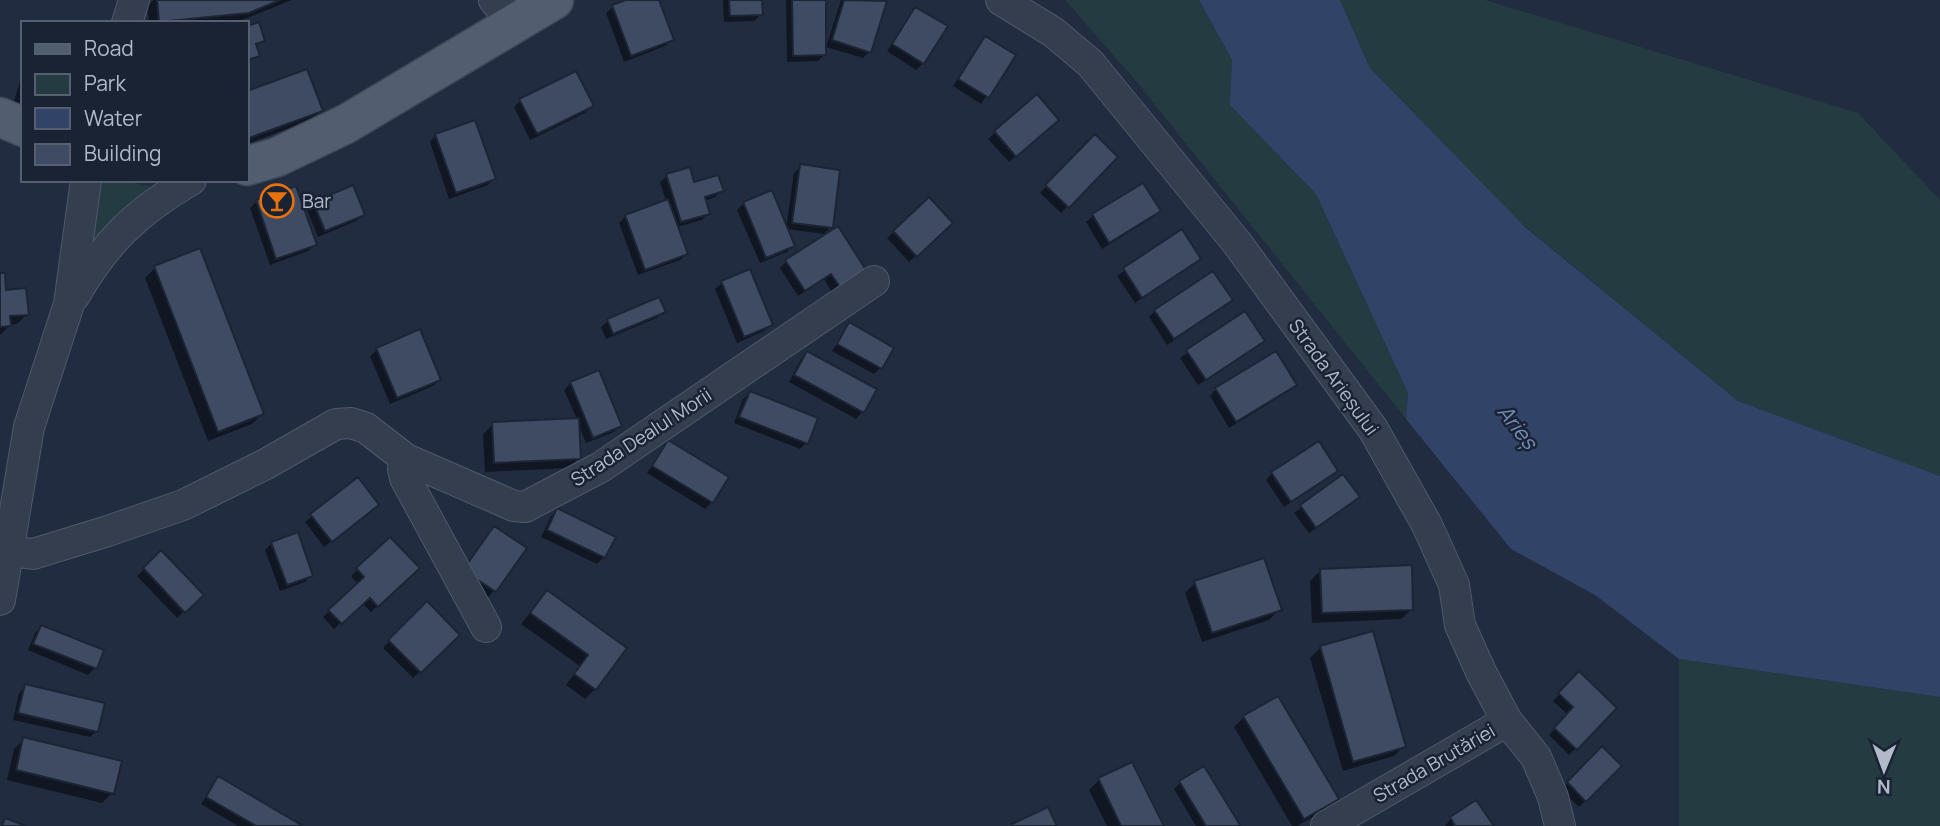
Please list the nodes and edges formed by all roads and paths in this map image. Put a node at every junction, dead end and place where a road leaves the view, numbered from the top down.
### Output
1 (134, 0) edge
2 (554, 0) edge
3 (1001, 0) edge
4 (504, 12) edge
5 (128, 21) edge
6 (0, 117) edge
7 (21, 126) edge
8 (248, 166) edge
9 (86, 182) edge
10 (188, 182) edge
11 (874, 281) dead end
12 (69, 304) junction
13 (406, 459) junction
14 (9, 551) junction
15 (0, 600) edge
16 (486, 627) dead end
17 (1507, 721) junction
18 (1326, 826) edge
19 (1560, 826) edge

1 - 5 street
2 - 4 main road
3 - 17 street, Strada Arieșului
4 - 8 main road
6 - 7 main road
9 - 12 street
10 - 12 street
11 - 13 street, Strada Dealul Morii
12 - 14 street
13 - 14 street, Strada Dealul Morii
13 - 16 street
14 - 15 street
17 - 18 street, Strada Brutăriei
17 - 19 street, Strada Arieșului

